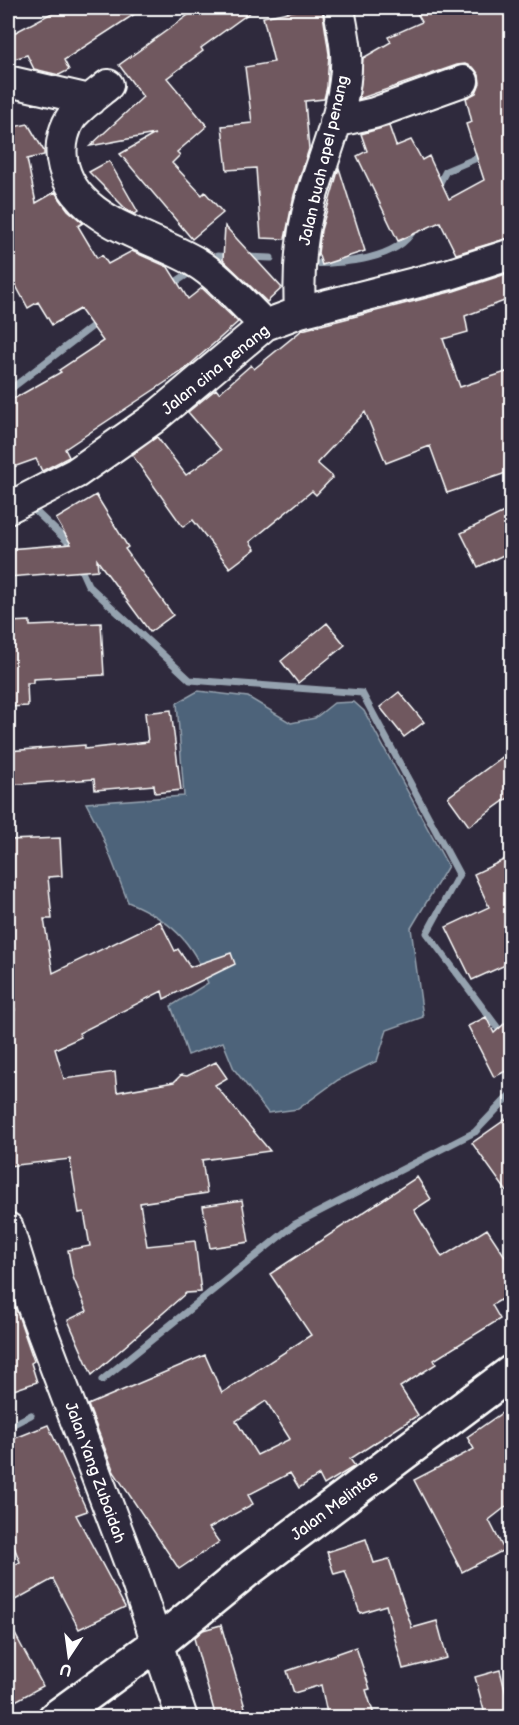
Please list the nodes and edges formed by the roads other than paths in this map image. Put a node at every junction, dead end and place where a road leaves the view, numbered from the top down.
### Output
1 (339, 8) edge
2 (8, 81) edge
3 (464, 81) dead end
4 (335, 122) junction
5 (512, 254) edge
6 (300, 312) junction
7 (265, 325) junction
8 (8, 508) edge
9 (8, 1228) edge
10 (512, 1372) edge
11 (158, 1643) junction
12 (55, 1718) edge
13 (182, 1718) edge

1 - 4 street, Jalan buah apel penang
2 - 7 street
3 - 4 street
4 - 6 street, Jalan buah apel penang
5 - 6 street, Jalan cina penang
6 - 7 street, Jalan cina penang
7 - 8 street, Jalan cina penang
9 - 11 street, Jalan Yang Zubaidah
10 - 11 main road, Jalan Melintas
11 - 12 main road, Jalan Melintas
11 - 13 street, Jalan Yang Zubaidah

